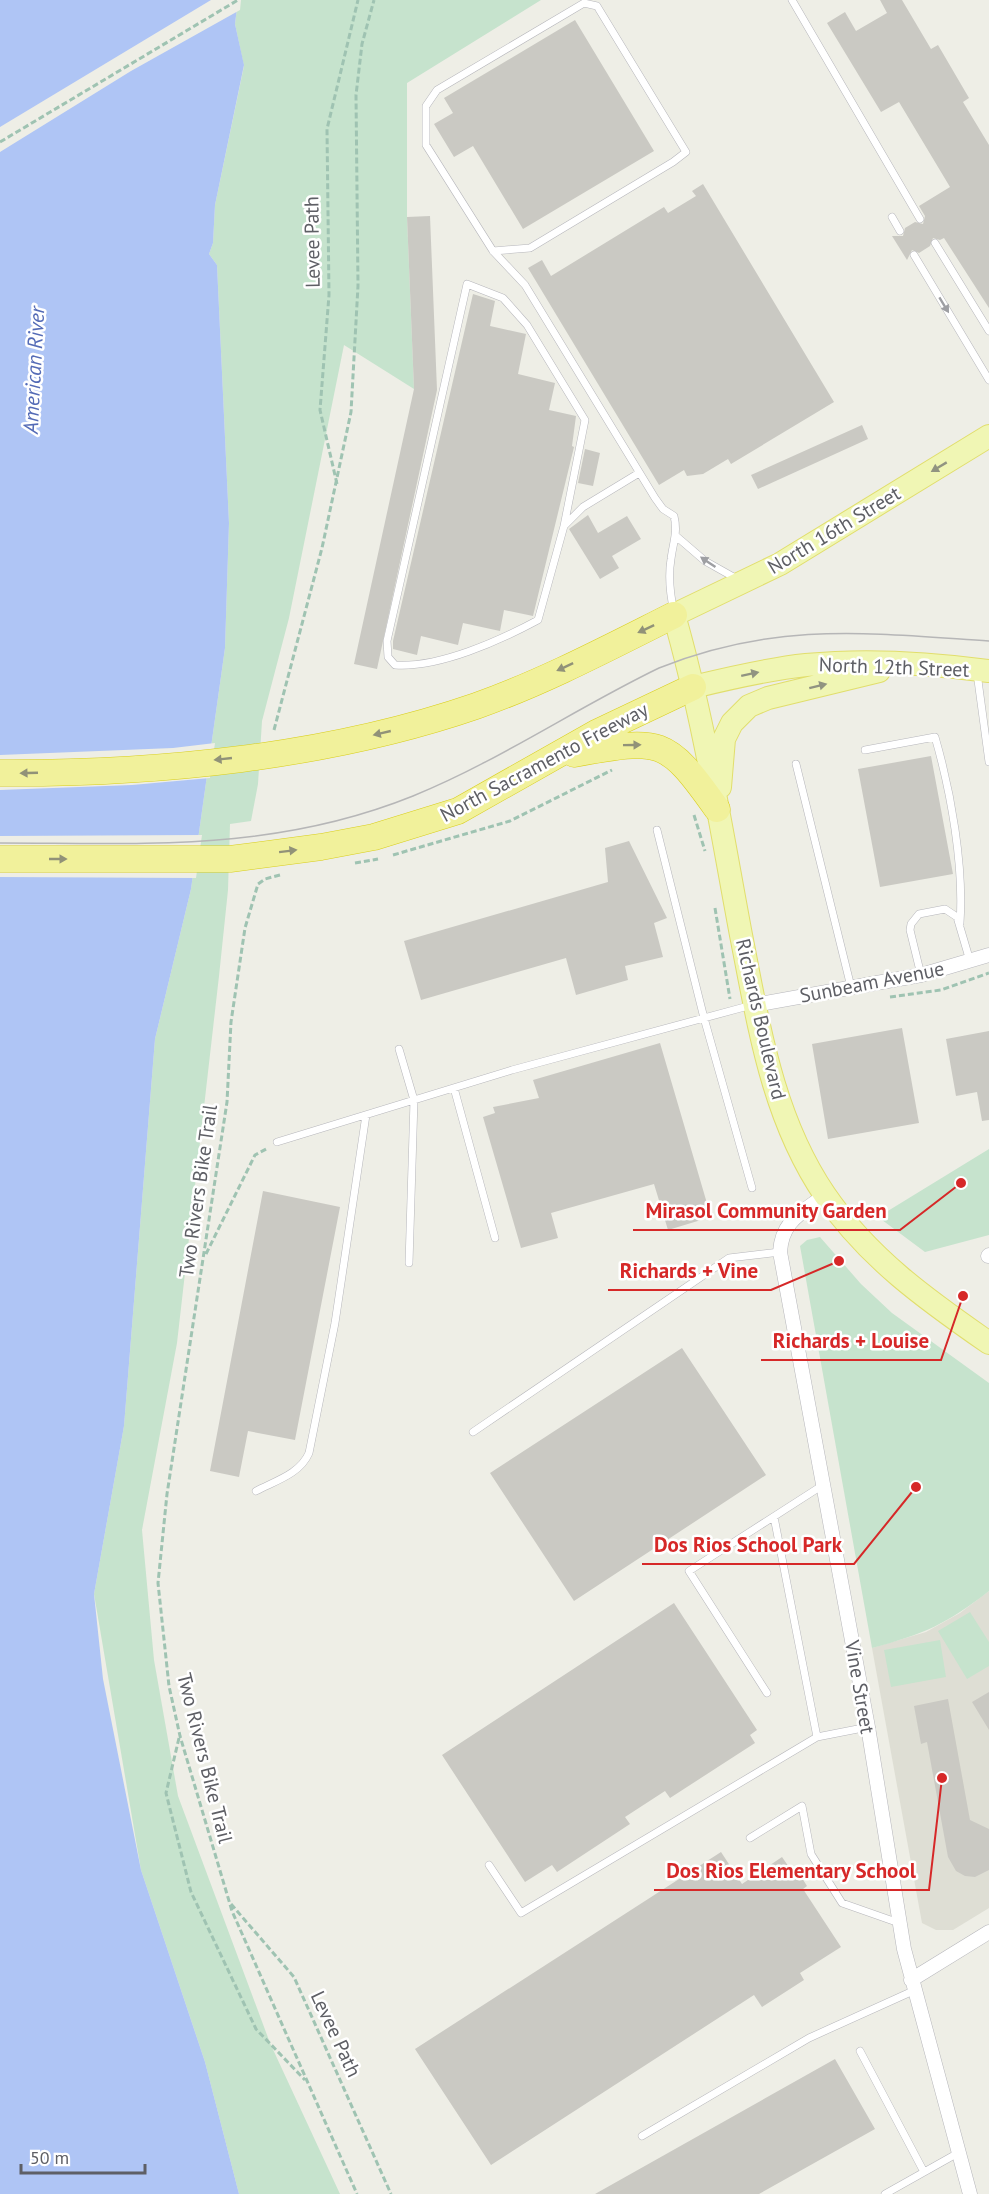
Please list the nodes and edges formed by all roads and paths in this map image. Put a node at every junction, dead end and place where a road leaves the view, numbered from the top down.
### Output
1 (238, 0) edge
2 (358, 0) edge
3 (374, 0) edge
4 (792, 0) edge
5 (0, 142) edge
6 (892, 217) dead end
7 (920, 219) dead end
8 (900, 231) dead end
9 (935, 243) dead end
10 (493, 251) junction
11 (914, 255) dead end
12 (989, 331) edge
13 (989, 380) edge
14 (989, 436) edge
15 (639, 473) junction
16 (337, 485) junction
17 (564, 526) junction
18 (676, 536) junction
19 (743, 582) junction
20 (674, 615) junction
21 (904, 664) junction
22 (983, 670) edge
23 (693, 687) junction
24 (278, 742) junction
25 (865, 750) dead end
26 (554, 758) junction
27 (989, 762) edge
28 (796, 764) dead end
29 (616, 768) dead end
30 (0, 773) edge
31 (692, 806) dead end
32 (717, 809) junction
33 (657, 830) dead end
34 (706, 856) dead end
35 (0, 859) edge
36 (345, 864) dead end
37 (288, 873) dead end
38 (713, 900) dead end
39 (960, 923) junction
40 (989, 955) edge
41 (970, 961) junction
42 (921, 975) junction
43 (851, 987) junction
44 (754, 1005) junction
45 (732, 1011) junction
46 (704, 1018) junction
47 (399, 1049) dead end
48 (454, 1088) junction
49 (414, 1100) junction
50 (366, 1115) junction
51 (277, 1142) joint
52 (752, 1188) dead end
53 (825, 1195) junction
54 (495, 1238) dead end
55 (780, 1252) junction
56 (204, 1259) junction
57 (409, 1263) dead end
58 (989, 1343) edge
59 (473, 1432) dead end
60 (823, 1485) junction
61 (256, 1491) dead end
62 (774, 1516) junction
63 (767, 1693) dead end
64 (868, 1727) junction
65 (180, 1736) junction
66 (817, 1737) junction
67 (750, 1838) dead end
68 (489, 1865) dead end
69 (229, 1902) junction
70 (899, 1923) junction
71 (989, 1932) edge
72 (912, 1986) junction
73 (860, 2051) dead end
74 (308, 2083) junction
75 (642, 2136) dead end
76 (958, 2153) junction
77 (924, 2172) junction
78 (357, 2194) edge
79 (391, 2194) edge
80 (885, 2194) edge
81 (970, 2194) edge

1 - 5 path
2 - 16 path, Levee Path
3 - 16 path, Levee Path
4 - 7 lane
6 - 8 lane
9 - 12 lane
10 - 10 lane
10 - 15 lane
11 -> 13 lane
14 -> 19 main road, North 16th Street
15 - 17 lane
15 - 18 lane
16 - 24 path, Levee Path
17 - 17 lane
19 -> 18 lane
18 - 20 lane
19 - 20 main road, North 16th Street
20 - 23 main road, Richards Boulevard
20 -> 24 highway
21 - 22 main road, North 12th Street
23 -> 21 main road, North 12th Street
32 -> 21 main road
22 - 27 lane
23 - 26 highway, North Sacramento Freeway
23 - 32 main road, Richards Boulevard
24 -> 30 highway
25 - 39 lane
26 -> 32 highway
35 -> 26 highway, North Sacramento Freeway
28 - 43 lane
29 - 36 path
31 - 34 path
32 - 44 main road, Richards Boulevard
33 - 46 lane
37 - 56 path, Two Rivers Bike Trail
38 - 45 path
39 - 41 lane
39 - 42 lane
40 - 41 street, Sunbeam Avenue
41 - 42 street, Sunbeam Avenue
42 - 43 street, Sunbeam Avenue
43 - 44 street, Sunbeam Avenue
44 - 45 lane
44 - 53 main road, Richards Boulevard
45 - 46 lane
46 - 48 lane
46 - 52 lane
47 - 49 lane
48 - 49 lane
48 - 54 lane
49 - 50 lane
49 - 57 lane
50 - 51 lane
50 - 61 lane
51 - 56 path
53 - 55 street, Vine Street
53 - 58 main road, Richards Boulevard
55 - 59 lane
55 - 60 street, Vine Street
56 - 65 path, Two Rivers Bike Trail
60 - 62 lane
60 - 64 street, Vine Street
62 - 63 lane
62 - 66 lane
64 - 66 lane
64 - 70 street, Vine Street
65 - 69 path, Two Rivers Bike Trail
65 - 74 path
66 - 68 lane
67 - 70 lane
69 - 74 path, Two Rivers Bike Trail
69 - 79 path, Levee Path
70 - 72 street, Vine Street
71 - 72 street
72 - 75 lane
72 - 76 street, Vine Street
73 - 77 lane
74 - 78 path, Two Rivers Bike Trail
76 - 77 lane
76 - 81 street, Vine Street
77 - 80 lane

